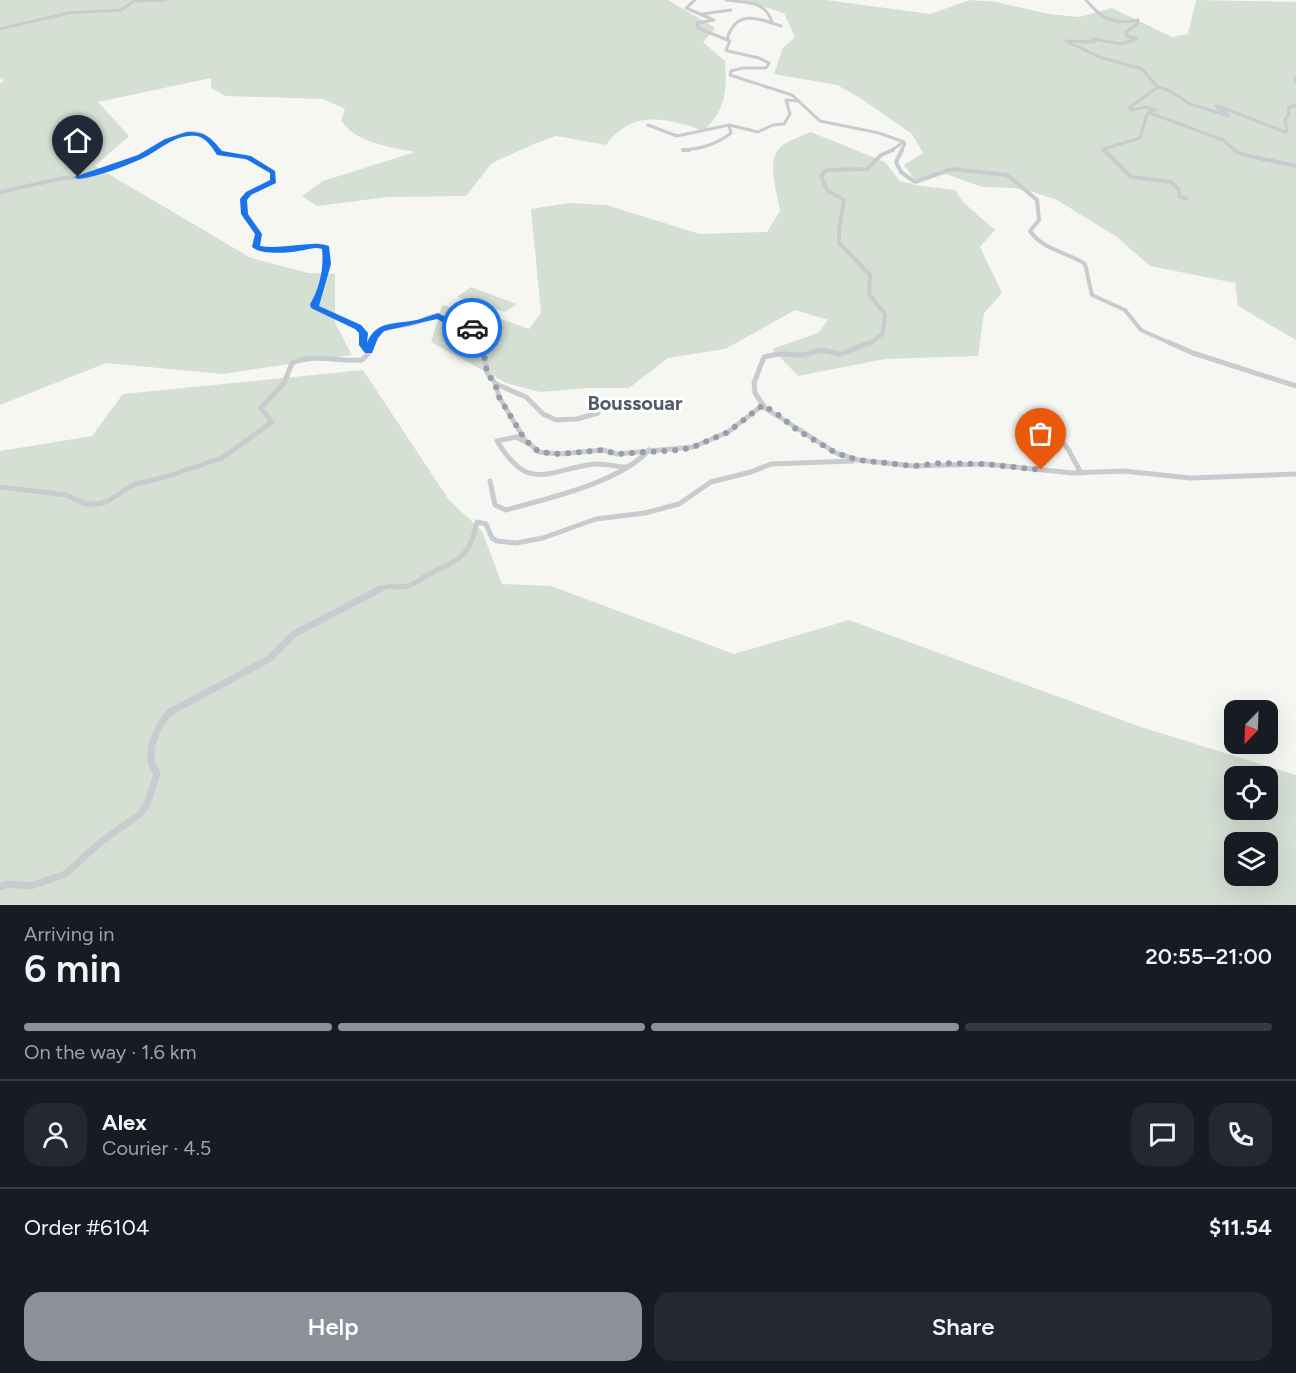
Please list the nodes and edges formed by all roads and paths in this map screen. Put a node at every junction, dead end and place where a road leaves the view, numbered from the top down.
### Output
1 (165, 0) edge
2 (695, 0) edge
3 (726, 0) edge
4 (1086, 0) edge
5 (751, 7) dead end
6 (764, 8) junction
7 (731, 10) dead end
8 (702, 14) junction
9 (772, 22) junction
10 (781, 26) dead end
11 (0, 29) edge
12 (727, 39) junction
13 (1158, 87) junction
14 (799, 101) junction
15 (1296, 105) edge
16 (1150, 113) junction
17 (648, 125) dead end
18 (729, 125) junction
19 (904, 142) junction
20 (683, 150) dead end
21 (1296, 166) edge
22 (0, 192) edge
23 (1186, 199) dead end
24 (369, 352) junction
25 (495, 384) junction
26 (1296, 386) edge
27 (763, 405) junction
28 (598, 413) dead end
29 (1050, 428) dead end
30 (528, 443) junction
31 (649, 450) junction
32 (858, 460) junction
33 (632, 466) junction
34 (1081, 473) junction
35 (1296, 474) edge
36 (490, 481) dead end
37 (0, 487) edge
38 (0, 887) edge

1 - 11 street
2 - 8 street
3 - 6 street
4 - 13 street
5 - 6 street
6 - 9 street
7 - 8 street
8 - 12 street
9 - 10 street
9 - 12 street
12 - 14 street
13 - 15 street
13 - 16 street
14 - 18 street
14 - 19 street
16 - 21 street
16 - 23 street
17 - 18 street
18 - 20 street
19 - 26 street
19 - 27 street
22 - 24 street
24 - 25 street
24 - 37 street
25 - 28 street
25 - 30 street
27 - 31 street
27 - 32 street
29 - 34 street
30 - 31 street
30 - 33 street
31 - 33 street
32 - 34 street
32 - 38 street
33 - 36 street
34 - 35 street

